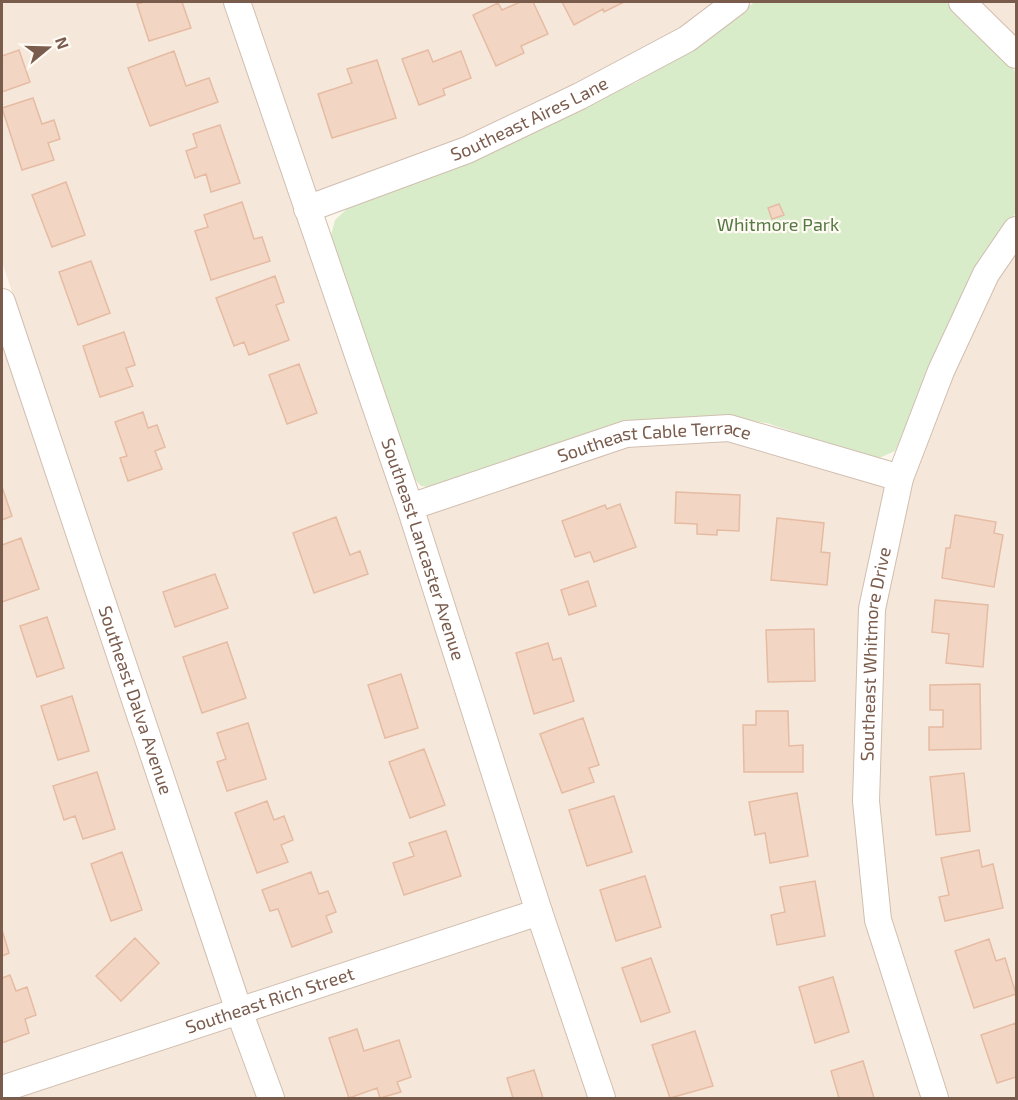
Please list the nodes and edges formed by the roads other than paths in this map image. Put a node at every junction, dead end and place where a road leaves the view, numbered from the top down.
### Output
1 (237, 2) edge
2 (736, 2) edge
3 (962, 2) edge
4 (1017, 55) edge
5 (308, 210) junction
6 (1017, 230) edge
7 (2, 302) edge
8 (900, 478) junction
9 (410, 507) junction
10 (539, 912) junction
11 (239, 1011) junction
12 (2, 1089) edge
13 (271, 1098) edge
14 (602, 1098) edge
15 (935, 1098) edge

1 - 5 street, Southeast Lancaster Avenue
2 - 5 street, Southeast Aires Lane
3 - 4 street
5 - 9 street, Southeast Lancaster Avenue
6 - 8 street, Southeast Whitmore Drive
7 - 11 street, Southeast Dalva Avenue
8 - 9 street, Southeast Cable Terrace
8 - 15 street, Southeast Whitmore Drive
9 - 10 street, Southeast Lancaster Avenue
10 - 11 street, Southeast Rich Street
10 - 14 street, Southeast Lancaster Avenue
11 - 12 street, Southeast Rich Street
11 - 13 street, Southeast Dalva Avenue

